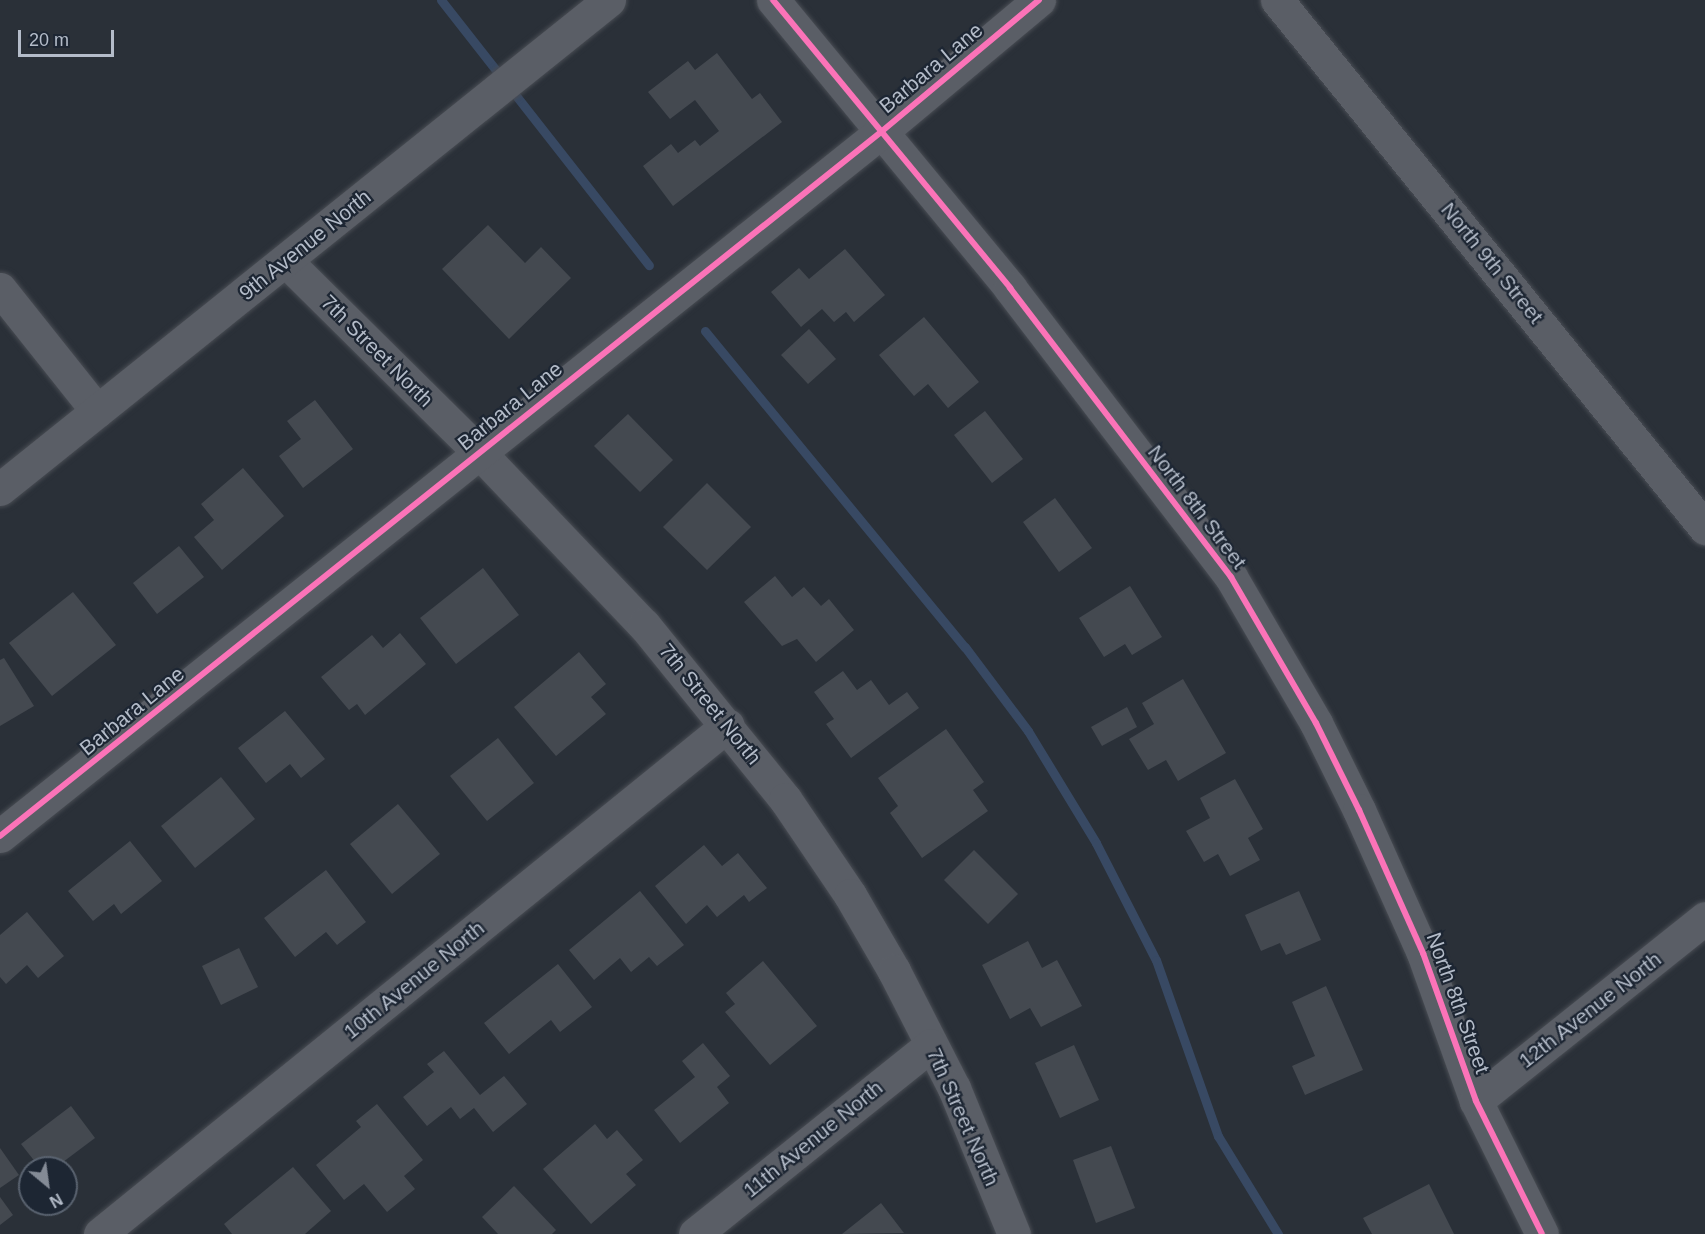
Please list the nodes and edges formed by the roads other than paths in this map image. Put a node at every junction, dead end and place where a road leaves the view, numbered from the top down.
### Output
1 (609, 0) edge
2 (773, 0) edge
3 (1039, 0) edge
4 (1277, 0) edge
5 (880, 132) junction
6 (286, 261) junction
7 (0, 289) edge
8 (97, 411) junction
9 (480, 452) junction
10 (0, 489) edge
11 (1705, 528) edge
12 (728, 725) junction
13 (0, 836) edge
14 (1705, 918) edge
15 (931, 1045) junction
16 (1476, 1101) junction
17 (100, 1234) edge
18 (695, 1234) edge
19 (1014, 1234) edge
20 (1542, 1234) edge

1 - 6 street, 9th Avenue North
2 - 5 street, North 8th Street
3 - 5 street, Barbara Lane
4 - 11 street, North 9th Street
5 - 9 street, Barbara Lane
5 - 16 street, North 8th Street
6 - 8 street, 9th Avenue North
6 - 9 street, 7th Street North
7 - 8 street
8 - 10 street, 9th Avenue North
9 - 12 street, 7th Street North
9 - 13 street, Barbara Lane
12 - 15 street, 7th Street North
12 - 17 street, 10th Avenue North
14 - 16 street, 12th Avenue North
15 - 18 street, 11th Avenue North
15 - 19 street, 7th Street North
16 - 20 street, North 8th Street

